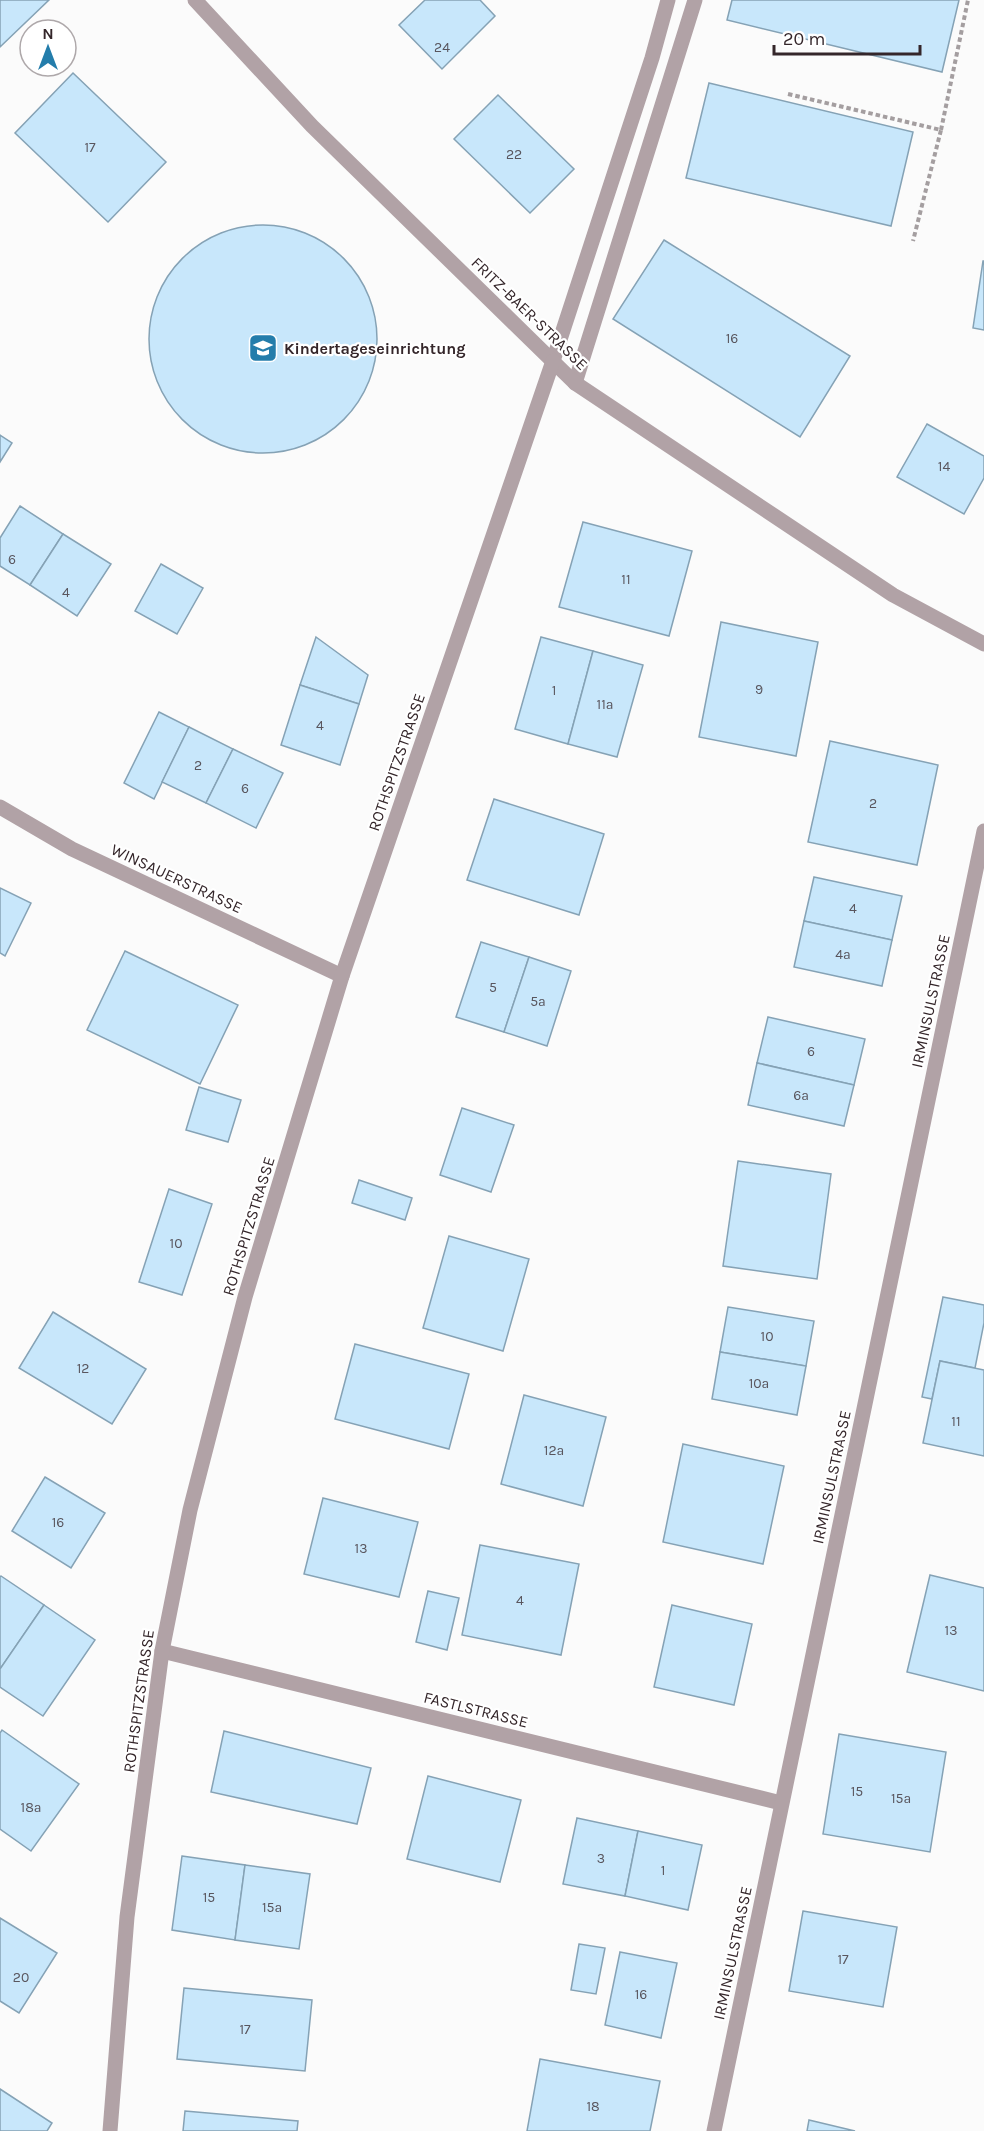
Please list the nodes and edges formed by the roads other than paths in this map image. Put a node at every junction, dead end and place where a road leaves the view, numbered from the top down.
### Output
1 (195, 0) edge
2 (668, 0) edge
3 (695, 0) edge
4 (553, 361) junction
5 (575, 383) junction
6 (984, 644) edge
7 (0, 807) edge
8 (984, 831) edge
9 (342, 976) junction
10 (162, 1651) junction
11 (781, 1803) junction
12 (110, 2131) edge
13 (714, 2131) edge

1 - 4 street, FRITZ-BAER-STRASSE
2 - 4 street, ROTHSPITZSTRASSE
3 - 5 street
4 - 5 street, FRITZ-BAER-STRASSE
4 - 9 street, ROTHSPITZSTRASSE
5 - 6 street, FRITZ-BAER-STRASSE
7 - 9 street, WINSAUERSTRASSE
8 - 11 street, IRMINSULSTRASSE
9 - 10 street, ROTHSPITZSTRASSE
10 - 11 street, FASTLSTRASSE
10 - 12 street, ROTHSPITZSTRASSE
11 - 13 street, IRMINSULSTRASSE

